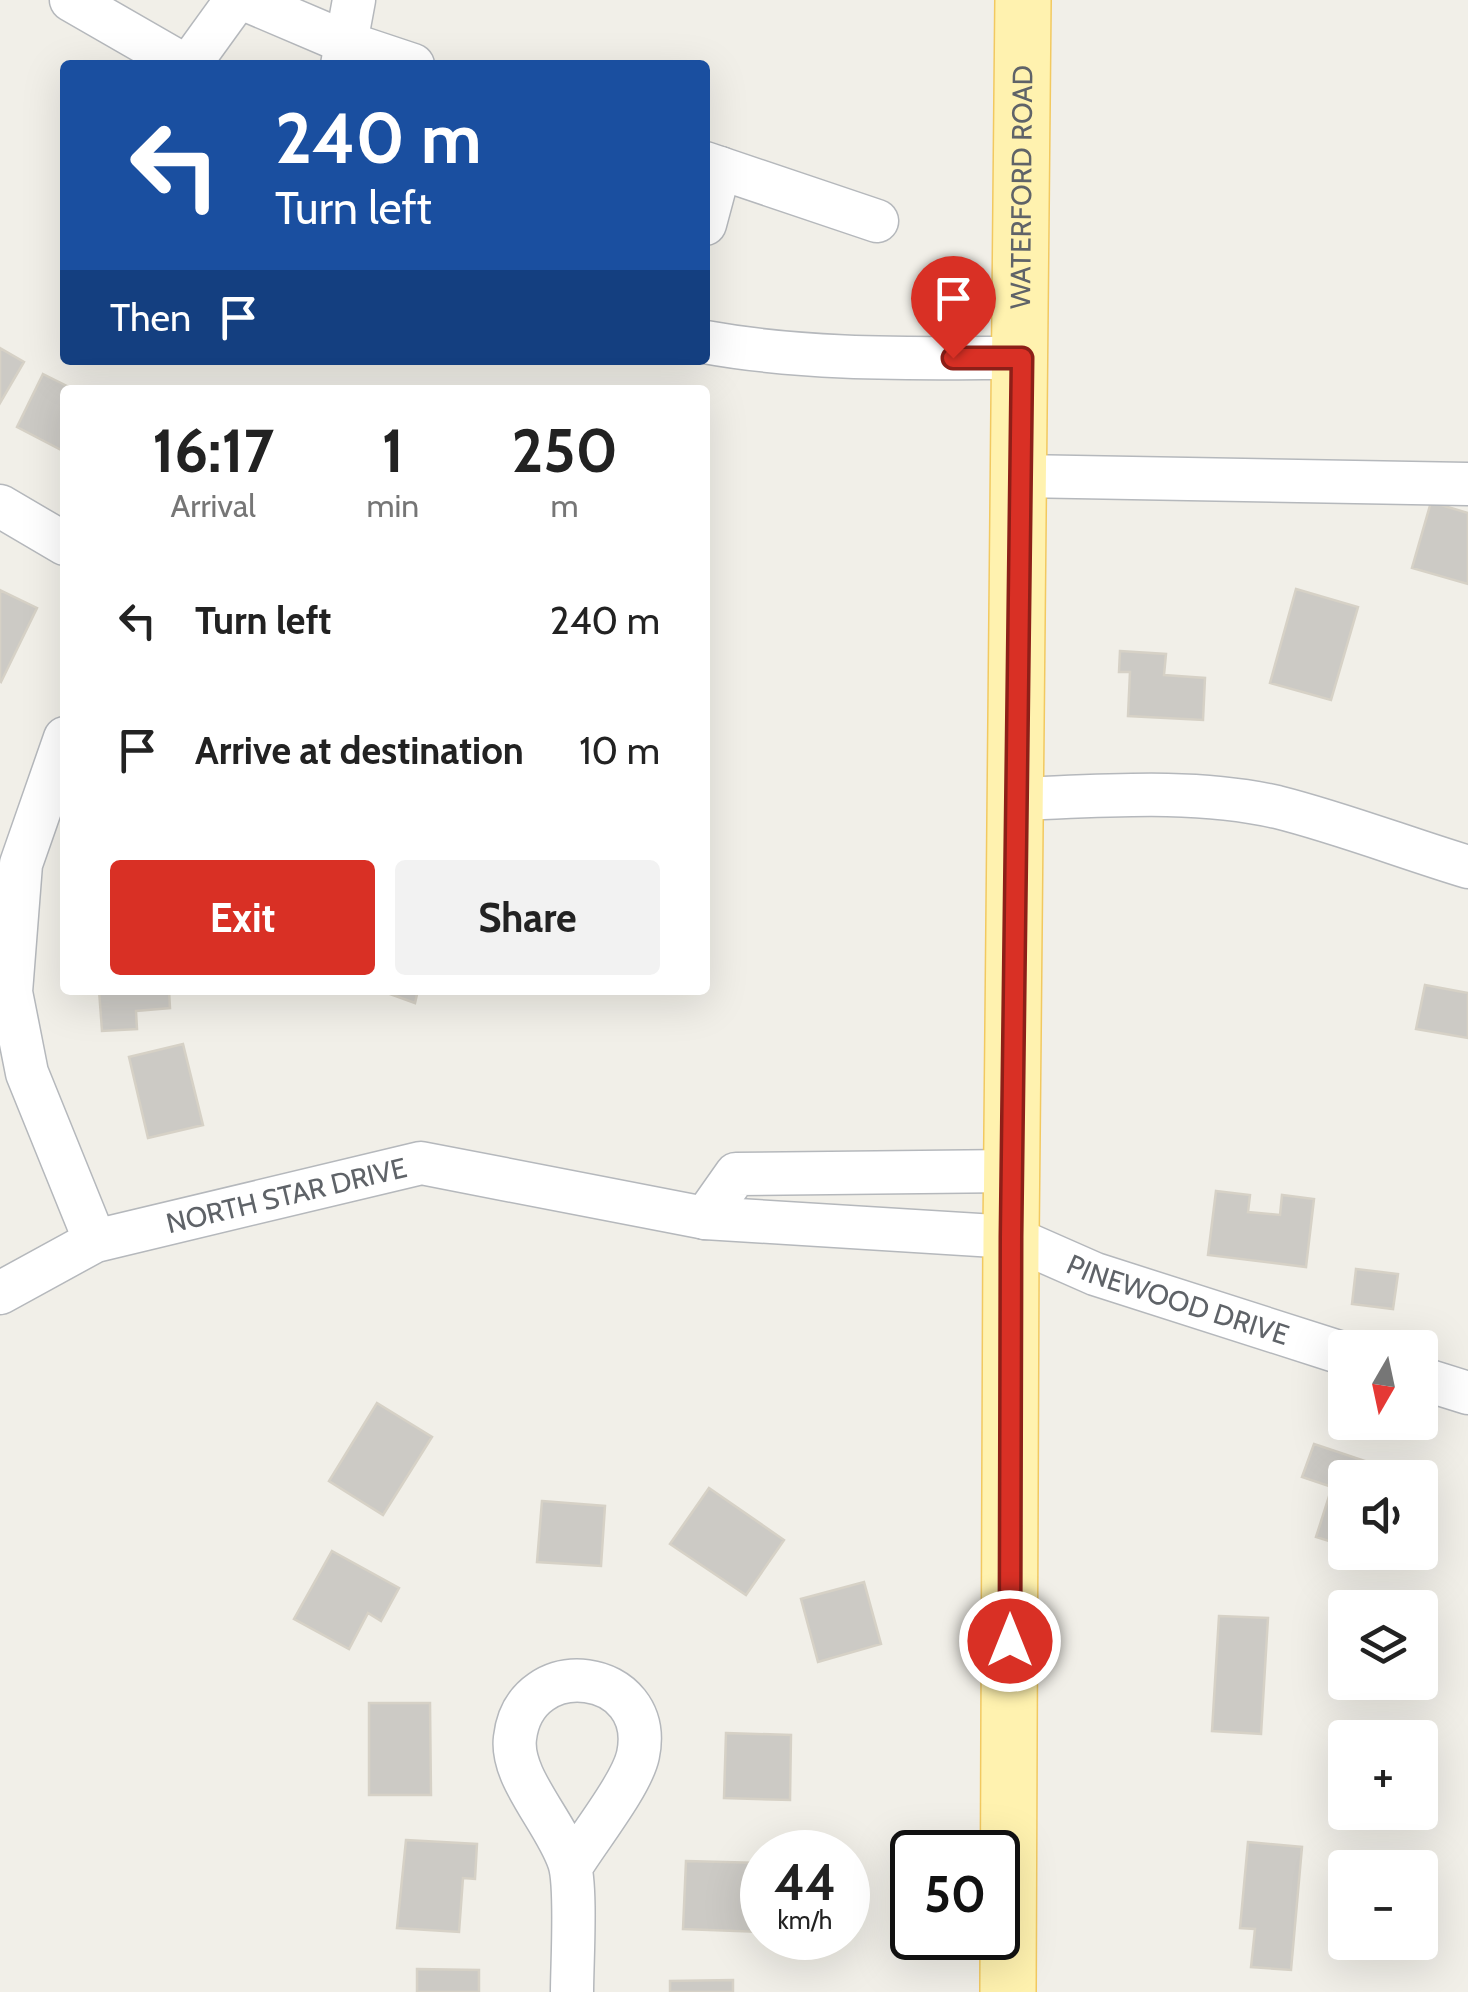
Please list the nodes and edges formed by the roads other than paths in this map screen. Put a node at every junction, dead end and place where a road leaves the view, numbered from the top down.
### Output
1 (71, 0) edge
2 (236, 0) edge
3 (246, 0) edge
4 (354, 0) edge
5 (1023, 0) edge
6 (344, 54) edge
7 (177, 60) edge
8 (190, 60) edge
9 (382, 60) edge
10 (712, 166) edge
11 (878, 221) dead end
12 (710, 343) edge
13 (1022, 358) junction
14 (1020, 476) junction
15 (1468, 484) edge
16 (0, 506) edge
17 (60, 541) edge
18 (60, 753) edge
19 (1016, 799) junction
20 (1468, 868) edge
21 (1012, 1171) junction
22 (705, 1218) junction
23 (1011, 1237) junction
24 (96, 1241) junction
25 (0, 1293) edge
26 (1328, 1349) edge
27 (1438, 1384) edge
28 (1468, 1393) edge
29 (571, 1866) dead end
30 (572, 1992) edge
31 (1008, 1992) edge

1 - 7 street
2 - 8 street
3 - 6 street
4 - 6 street
5 - 13 main road, WATERFORD ROAD
6 - 9 street
10 - 11 street
12 - 13 street
13 - 14 main road, WATERFORD ROAD
14 - 15 street
14 - 19 main road, WATERFORD ROAD
16 - 17 street
18 - 24 street
19 - 20 street
19 - 21 main road, WATERFORD ROAD
21 - 22 street
21 - 23 main road, WATERFORD ROAD
22 - 23 street, NORTH STAR DRIVE
22 - 24 street, NORTH STAR DRIVE
23 - 26 street, PINEWOOD DRIVE
23 - 31 main road, WATERFORD ROAD
24 - 25 street, NORTH STAR DRIVE
27 - 28 street
29 - 30 street

